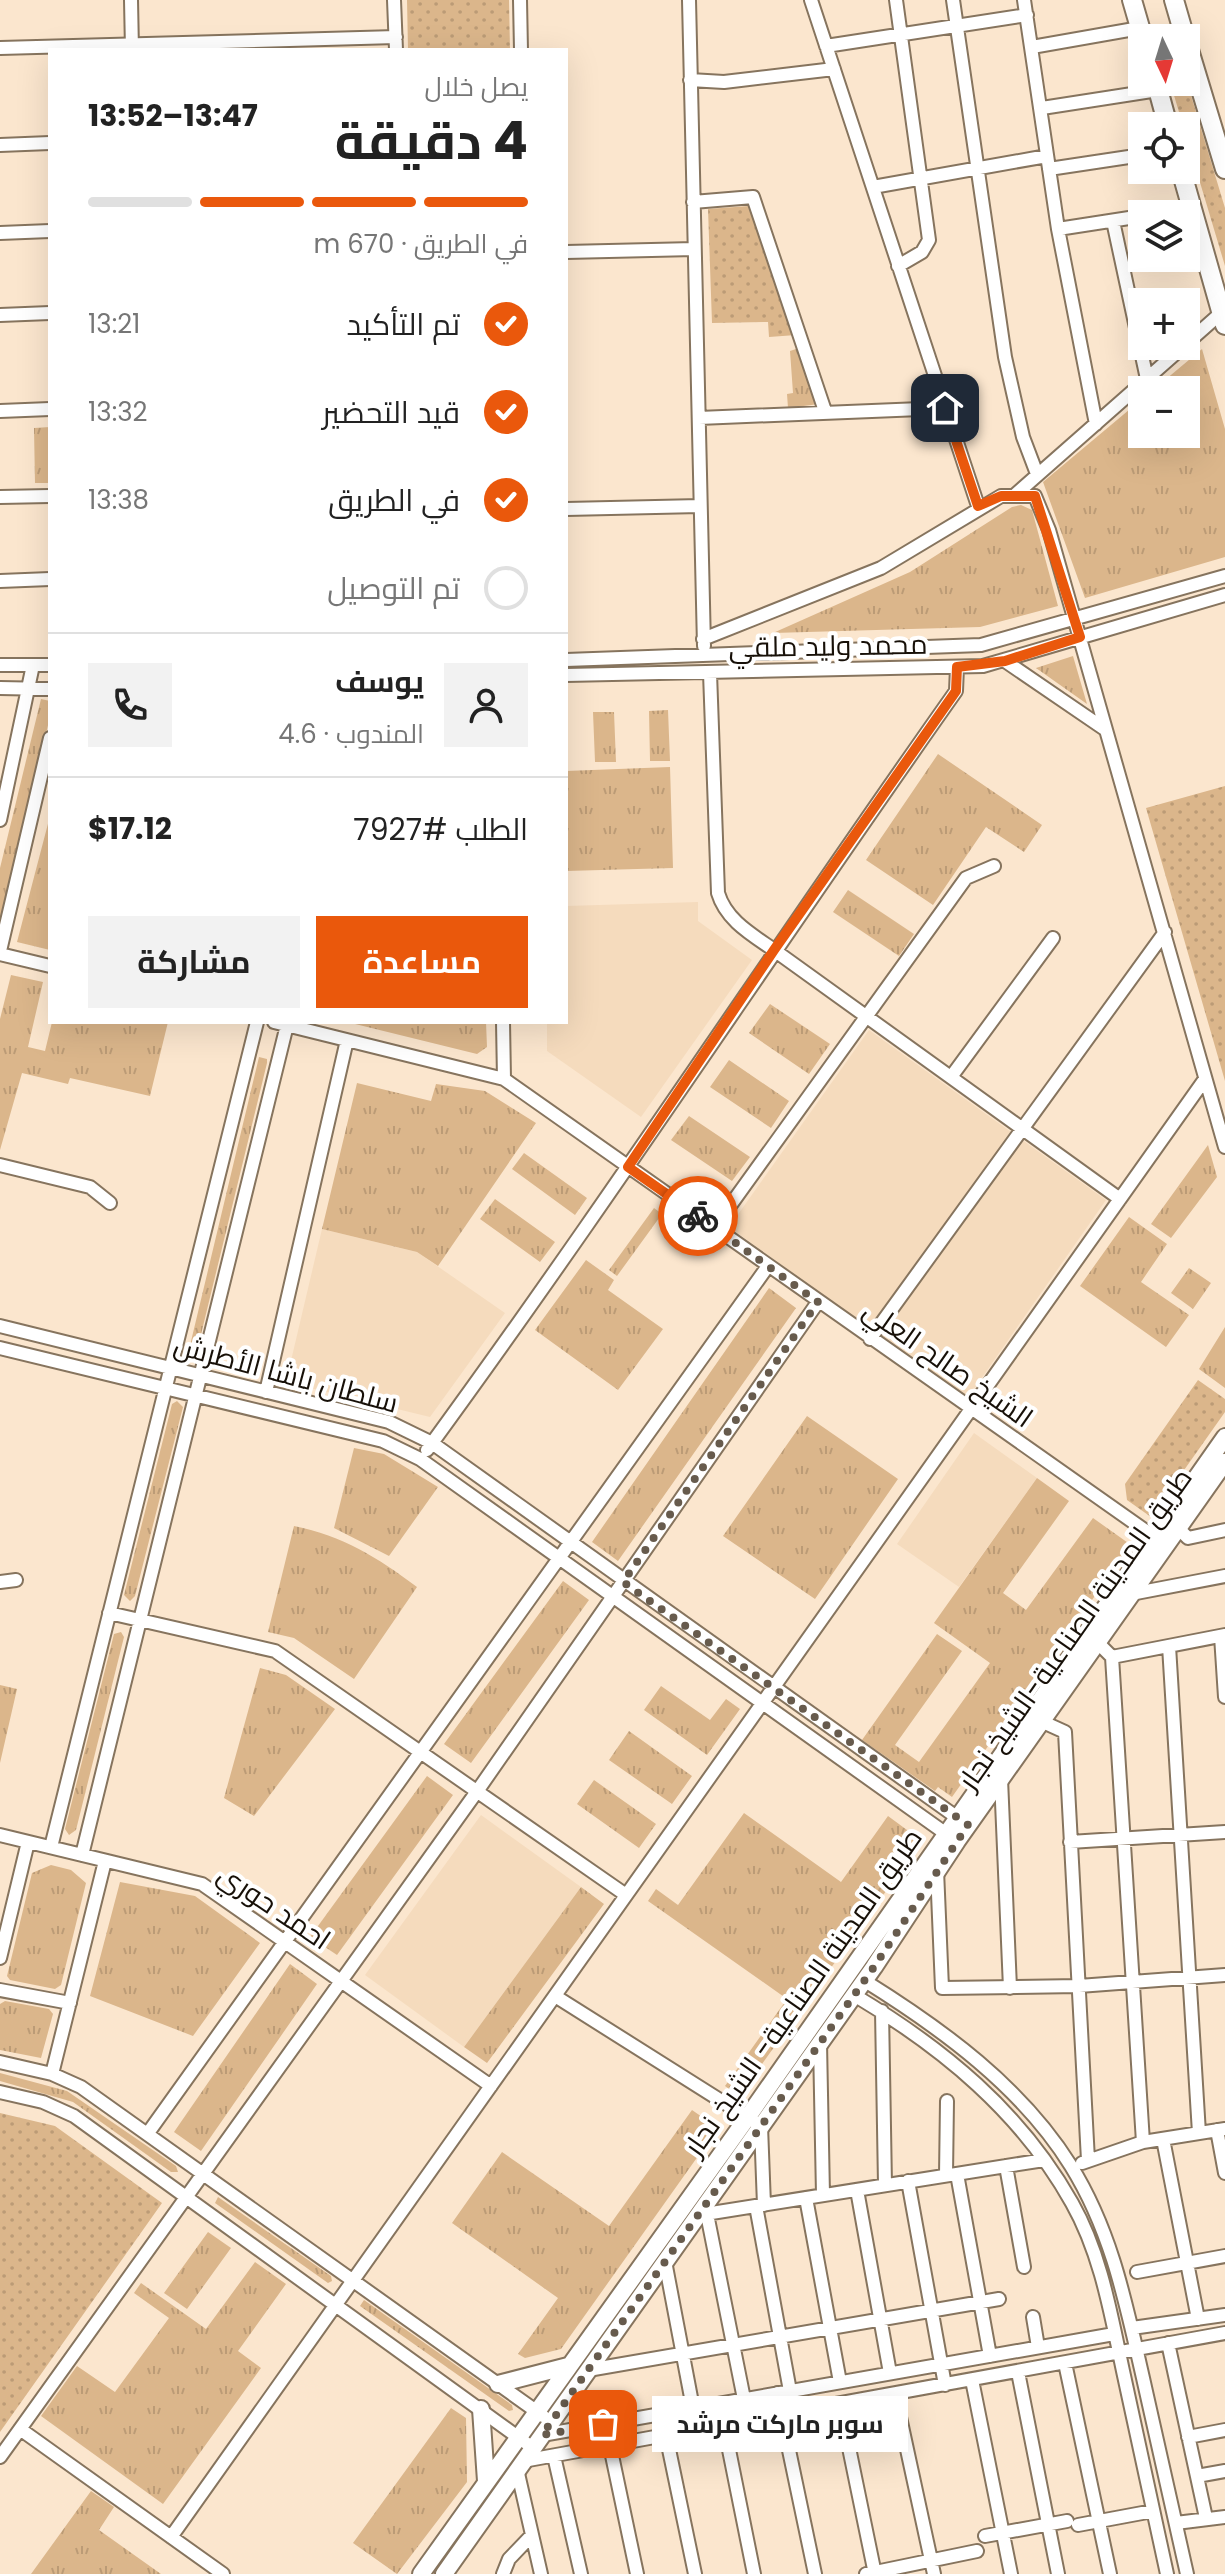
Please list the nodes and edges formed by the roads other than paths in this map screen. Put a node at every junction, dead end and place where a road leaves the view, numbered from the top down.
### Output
1 (131, 0) edge
2 (394, 0) edge
3 (520, 0) edge
4 (689, 0) edge
5 (811, 0) edge
6 (896, 0) edge
7 (953, 0) edge
8 (1024, 0) edge
9 (1132, 0) edge
10 (1174, 0) edge
11 (1027, 15) junction
12 (1139, 24) edge
13 (1181, 24) edge
14 (958, 27) junction
15 (901, 35) junction
16 (1128, 35) edge
17 (396, 44) edge
18 (826, 46) junction
19 (1032, 47) junction
20 (0, 48) edge
21 (132, 48) edge
22 (521, 48) edge
23 (834, 69) junction
24 (690, 80) junction
25 (1200, 86) edge
26 (1128, 92) edge
27 (1042, 108) junction
28 (48, 143) edge
29 (0, 145) edge
30 (1128, 156) edge
31 (1048, 163) junction
32 (980, 166) junction
33 (1225, 169) edge
34 (923, 177) junction
35 (873, 187) junction
36 (693, 202) junction
37 (1128, 218) edge
38 (1113, 221) junction
39 (1058, 229) junction
40 (48, 231) edge
41 (0, 233) edge
42 (694, 249) junction
43 (568, 252) edge
44 (1200, 252) edge
45 (898, 266) junction
46 (48, 313) edge
47 (0, 315) edge
48 (1223, 319) edge
49 (1200, 335) edge
50 (1168, 360) edge
51 (1146, 376) edge
52 (1150, 376) edge
53 (1128, 396) edge
54 (945, 408) junction
55 (48, 409) edge
56 (0, 411) edge
57 (825, 411) junction
58 (699, 418) junction
59 (1096, 424) junction
60 (1037, 474) junction
61 (1016, 494) junction
62 (48, 496) edge
63 (0, 497) edge
64 (700, 506) junction
65 (978, 506) junction
66 (568, 509) edge
67 (1225, 576) edge
68 (48, 579) edge
69 (0, 581) edge
70 (1225, 595) edge
71 (1075, 619) junction
72 (1080, 637) junction
73 (703, 639) junction
74 (705, 653) junction
75 (568, 660) edge
76 (1005, 661) junction
77 (0, 665) edge
78 (33, 665) junction
79 (48, 665) edge
80 (957, 667) junction
81 (710, 673) junction
82 (568, 675) edge
83 (0, 688) edge
84 (29, 688) junction
85 (48, 689) edge
86 (1106, 730) junction
87 (48, 747) edge
88 (0, 820) edge
89 (994, 866) dead end
90 (1165, 932) junction
91 (1053, 938) dead end
92 (774, 950) junction
93 (0, 953) edge
94 (48, 965) edge
95 (866, 1016) junction
96 (256, 1024) edge
97 (280, 1024) edge
98 (503, 1024) edge
99 (347, 1040) junction
100 (951, 1077) junction
101 (504, 1079) junction
102 (1205, 1079) junction
103 (1022, 1129) junction
104 (1225, 1147) edge
105 (0, 1165) edge
106 (628, 1167) junction
107 (1120, 1199) junction
108 (110, 1203) dead end
109 (714, 1228) junction
110 (768, 1266) junction
111 (818, 1302) junction
112 (0, 1326) edge
113 (870, 1339) junction
114 (0, 1348) edge
115 (170, 1368) junction
116 (200, 1376) junction
117 (165, 1388) junction
118 (266, 1392) junction
119 (195, 1395) junction
120 (970, 1410) junction
121 (1225, 1437) edge
122 (432, 1443) junction
123 (420, 1459) junction
124 (1225, 1462) edge
125 (1178, 1528) junction
126 (1225, 1530) edge
127 (1160, 1541) junction
128 (570, 1543) junction
129 (559, 1560) junction
130 (1225, 1576) edge
131 (16, 1580) dead end
132 (0, 1582) edge
133 (623, 1582) junction
134 (1131, 1594) junction
135 (612, 1598) junction
136 (109, 1613) junction
137 (140, 1620) junction
138 (1223, 1636) edge
139 (1097, 1642) junction
140 (1169, 1646) junction
141 (1112, 1657) junction
142 (773, 1688) junction
143 (1225, 1697) edge
144 (762, 1704) junction
145 (1043, 1722) junction
146 (421, 1751) junction
147 (1001, 1779) junction
148 (478, 1790) junction
149 (962, 1822) junction
150 (1225, 1832) edge
151 (0, 1835) edge
152 (1180, 1835) junction
153 (951, 1838) junction
154 (1124, 1839) junction
155 (28, 1842) junction
156 (1070, 1842) junction
157 (51, 1847) junction
158 (82, 1855) junction
159 (105, 1861) junction
160 (937, 1870) junction
161 (626, 1895) junction
162 (285, 1942) junction
163 (0, 1958) edge
164 (1225, 1975) edge
165 (1189, 1978) junction
166 (342, 1982) junction
167 (1133, 1982) junction
168 (1079, 1986) junction
169 (860, 1988) junction
170 (1010, 1988) junction
171 (0, 1990) edge
172 (555, 1996) junction
173 (70, 2003) junction
174 (882, 2011) junction
175 (820, 2043) junction
176 (0, 2062) edge
177 (978, 2062) junction
178 (967, 2073) junction
179 (52, 2074) junction
180 (491, 2086) junction
181 (0, 2092) edge
182 (947, 2101) dead end
183 (754, 2122) junction
184 (1221, 2129) edge
185 (148, 2133) junction
186 (1199, 2133) junction
187 (1163, 2139) junction
188 (1143, 2142) junction
189 (1044, 2160) junction
190 (1088, 2160) junction
191 (1006, 2166) junction
192 (1072, 2167) junction
193 (1225, 2173) edge
194 (205, 2174) junction
195 (952, 2174) junction
196 (908, 2181) junction
197 (885, 2185) junction
198 (857, 2190) junction
199 (823, 2195) junction
200 (189, 2198) junction
201 (806, 2198) junction
202 (760, 2205) junction
203 (703, 2215) junction
204 (1225, 2256) edge
205 (665, 2261) junction
206 (1187, 2263) junction
207 (1024, 2267) dead end
208 (1137, 2272) dead end
209 (354, 2280) junction
210 (999, 2299) dead end
211 (980, 2302) junction
212 (336, 2305) junction
213 (932, 2311) junction
214 (1225, 2315) edge
215 (1033, 2317) dead end
216 (1198, 2319) junction
217 (880, 2320) junction
218 (1132, 2328) junction
219 (830, 2329) junction
220 (1225, 2333) edge
221 (1114, 2334) junction
222 (780, 2338) junction
223 (1168, 2343) junction
224 (1057, 2344) junction
225 (734, 2346) junction
226 (1038, 2347) junction
227 (1136, 2349) junction
228 (1119, 2353) junction
229 (683, 2355) junction
230 (990, 2356) junction
231 (1063, 2363) junction
232 (941, 2364) junction
233 (568, 2366) junction
234 (588, 2370) junction
235 (1018, 2372) junction
236 (890, 2373) junction
237 (972, 2380) junction
238 (840, 2382) junction
239 (498, 2384) junction
240 (945, 2385) junction
241 (784, 2392) junction
242 (895, 2394) junction
243 (744, 2399) junction
244 (840, 2404) junction
245 (693, 2408) junction
246 (481, 2409) junction
247 (536, 2411) junction
248 (782, 2415) junction
249 (724, 2425) junction
250 (20, 2429) junction
251 (1225, 2430) edge
252 (666, 2435) junction
253 (518, 2436) junction
254 (1188, 2437) junction
255 (610, 2446) junction
256 (534, 2447) junction
257 (554, 2456) junction
258 (0, 2457) edge
259 (1225, 2471) edge
260 (1197, 2476) junction
261 (486, 2481) junction
262 (1153, 2511) junction
263 (1225, 2517) edge
264 (1206, 2518) junction
265 (1099, 2521) junction
266 (1048, 2524) junction
267 (1176, 2526) junction
268 (1002, 2532) junction
269 (532, 2535) junction
270 (1158, 2535) junction
271 (985, 2536) dead end
272 (171, 2537) junction
273 (977, 2551) dead end
274 (933, 2567) edge
275 (872, 2573) edge
276 (223, 2574) edge
277 (421, 2574) edge
278 (444, 2574) edge
279 (503, 2574) edge
280 (541, 2574) edge
281 (581, 2574) edge
282 (637, 2574) edge
283 (695, 2574) edge
284 (754, 2574) edge
285 (815, 2574) edge
286 (1011, 2574) edge
287 (1058, 2574) edge
288 (1110, 2574) edge
289 (1167, 2574) edge
290 (1187, 2574) edge

1 - 21 street
2 - 17 street
3 - 22 street
4 - 24 street
5 - 18 street
6 - 15 street
7 - 14 street
8 - 11 street
9 - 12 highway
10 - 13 highway
11 - 14 street
11 - 19 street
14 - 15 street
14 - 32 street
15 - 18 street
15 - 34 street
16 - 19 street
17 - 21 street
18 - 23 street
19 - 27 street
20 - 21 street
23 - 24 street
23 - 35 street
24 - 36 street
25 - 33 highway
26 - 27 street
27 - 31 street
28 - 29 street
30 - 31 street
31 - 32 street
31 - 39 street
32 - 34 street
32 - 60 street
34 - 35 street
34 - 45 street
35 - 45 street
36 - 42 street
36 - 57 street
37 - 38 street
38 - 39 street
38 - 51 street
39 - 59 street
40 - 41 street
42 - 43 street
42 - 58 street
44 - 48 highway
45 - 54 street
46 - 47 street
48 - 49 street
50 - 52 street
53 - 59 street
54 - 57 street
54 - 65 street
55 - 56 street
57 - 58 street
58 - 64 street
59 - 60 street
60 - 61 street
61 - 65 street
61 - 71 street
62 - 63 street
64 - 66 street
64 - 73 street
65 - 73 street
67 - 71 street, محمد وليد ملقي
68 - 69 street
70 - 72 street, محمد وليد ملقي
71 - 72 street
71 - 74 street, محمد وليد ملقي
72 - 76 street, محمد وليد ملقي
72 - 86 street
73 - 74 street
74 - 75 street, محمد وليد ملقي
76 - 80 street, محمد وليد ملقي
76 - 86 street
77 - 78 street
78 - 79 street
78 - 84 street
80 - 81 street, محمد وليد ملقي
80 - 92 street
81 - 82 street, محمد وليد ملقي
81 - 92 street
83 - 84 street
84 - 85 street
84 - 88 street
86 - 90 street
87 - 93 street
89 - 95 street
90 - 102 street
90 - 103 street
91 - 100 street
92 - 95 street
92 - 106 street
93 - 94 street
95 - 100 street
95 - 109 street
96 - 115 street
97 - 99 street, الشيخ صالح العلي
97 - 116 street
98 - 101 street
99 - 101 street, الشيخ صالح العلي
99 - 118 street
100 - 103 street
101 - 106 street, الشيخ صالح العلي
102 - 104 street
102 - 107 street
103 - 107 street
103 - 113 street
105 - 108 street
106 - 109 street, الشيخ صالح العلي
106 - 122 street
107 - 120 street
109 - 110 street, الشيخ صالح العلي
110 - 111 street, الشيخ صالح العلي
110 - 128 street
111 - 113 street, الشيخ صالح العلي
111 - 133 street
112 - 115 street, سلطان باشا الأطرش
113 - 120 street, الشيخ صالح العلي
114 - 117 street, سلطان باشا الأطرش
115 - 116 street, سلطان باشا الأطرش
115 - 117 street
116 - 118 street, سلطان باشا الأطرش
116 - 119 street
117 - 119 street, سلطان باشا الأطرش
117 - 136 street
118 - 122 street, سلطان باشا الأطرش
119 - 123 street, سلطان باشا الأطرش
119 - 137 street
120 - 127 street, الشيخ صالح العلي
120 - 142 street
121 - 127 main road, طريق المدينة الصناعية- الشيخ نجار
122 - 123 street
122 - 128 street, سلطان باشا الأطرش
123 - 129 street, سلطان باشا الأطرش
124 - 125 main road, طريق المدينة الصناعية-الشيخ نجار
125 - 126 street
125 - 127 main road, طريق المدينة الصناعية-الشيخ نجار
127 - 134 main road, طريق المدينة الصناعية-الشيخ نجار
127 - 149 main road, طريق المدينة الصناعية- الشيخ نجار
128 - 129 street
128 - 133 street, سلطان باشا الأطرش
129 - 135 street, سلطان باشا الأطرش
129 - 146 street
130 - 134 street
131 - 132 street
133 - 135 street
133 - 142 street, سلطان باشا الأطرش
134 - 139 main road, طريق المدينة الصناعية-الشيخ نجار
135 - 144 street, سلطان باشا الأطرش
135 - 148 street
136 - 137 street
136 - 157 street
137 - 146 street
137 - 158 street
138 - 140 street
138 - 143 street
139 - 141 street
139 - 145 main road, طريق المدينة الصناعية-الشيخ نجار
140 - 141 street
140 - 152 street
141 - 154 street
142 - 144 street
142 - 149 street, سلطان باشا الأطرش
144 - 153 street, سلطان باشا الأطرش
144 - 161 street
145 - 147 main road, طريق المدينة الصناعية-الشيخ نجار
145 - 156 street
146 - 148 street
146 - 162 street
147 - 149 main road, طريق المدينة الصناعية-الشيخ نجار
147 - 170 street
148 - 161 street
148 - 166 street
149 - 153 main road, طريق المدينة الصناعية- الشيخ نجار
150 - 152 street
151 - 155 street, احمد حوري
152 - 154 street
152 - 165 street
153 - 160 main road
153 - 183 main road, طريق المدينة الصناعية- الشيخ نجار
154 - 156 street
154 - 167 street
155 - 157 street, احمد حوري
155 - 163 street
156 - 168 street
157 - 158 street, احمد حوري
158 - 159 street, احمد حوري
159 - 162 street, احمد حوري
159 - 173 street
160 - 169 main road
160 - 170 street
161 - 172 street
162 - 166 street, احمد حوري
162 - 185 street
164 - 165 street
165 - 167 street
165 - 186 street
166 - 180 street, احمد حوري
166 - 194 street
167 - 168 street
167 - 188 street
168 - 170 street
168 - 190 street
169 - 174 street
169 - 175 main road
169 - 177 street
171 - 173 street
172 - 180 street
172 - 183 street
173 - 179 street
174 - 178 street
174 - 197 street
175 - 183 main road
175 - 199 street
176 - 179 street
177 - 178 street
177 - 192 street
178 - 189 street
179 - 185 street
180 - 209 street
181 - 200 street
182 - 195 street
183 - 202 street
183 - 203 main road
183 - 233 main road, طريق المدينة الصناعية- الشيخ نجار
184 - 186 street
184 - 193 street
185 - 194 street
186 - 187 street
187 - 188 street
187 - 206 street
188 - 190 street
189 - 191 street
189 - 221 street
190 - 192 street
191 - 195 street
191 - 207 street
192 - 218 street
194 - 200 street
194 - 209 street
195 - 196 street
195 - 211 street
196 - 197 street
196 - 213 street
197 - 198 street
198 - 199 street
198 - 217 street
199 - 201 street
200 - 212 street
200 - 250 street
201 - 202 street
201 - 219 street
202 - 203 street
202 - 222 street
203 - 205 main road
203 - 225 street
204 - 206 street
205 - 229 street
205 - 234 main road
206 - 208 street
206 - 216 street
209 - 212 street
209 - 239 street
210 - 211 street
211 - 213 street
211 - 230 street
212 - 246 street
212 - 272 street
213 - 217 street
213 - 232 street
214 - 216 street
215 - 226 street
216 - 218 street
217 - 219 street
217 - 236 street
218 - 227 street
219 - 222 street
219 - 238 street
220 - 223 street
221 - 224 street
221 - 228 street
222 - 225 street
222 - 241 street
223 - 227 street
223 - 254 street
224 - 226 street
224 - 231 street
225 - 229 street
225 - 243 street
226 - 230 street
227 - 228 street
227 - 267 street
228 - 231 street
228 - 262 street
229 - 234 street
229 - 245 street
230 - 232 street
231 - 235 street
231 - 265 street
232 - 236 street
232 - 240 street
233 - 239 main road
233 - 247 main road, طريق المدينة الصناعية- الشيخ نجار
234 - 256 main road
235 - 237 street
235 - 266 street
236 - 238 street
237 - 240 street
237 - 268 street
238 - 241 street
239 - 247 street
240 - 242 street
241 - 243 street
241 - 248 street
242 - 244 street
242 - 274 street
243 - 245 street
244 - 248 street
244 - 275 street
245 - 256 street
246 - 253 street
246 - 261 main road
247 - 253 main road, طريق المدينة الصناعية- الشيخ نجار
247 - 256 street
248 - 249 street
248 - 285 street
249 - 252 street
249 - 284 street
250 - 258 street
250 - 272 street
251 - 254 street
252 - 255 street
252 - 283 street
253 - 256 street
253 - 261 main road, طريق المدينة الصناعية- الشيخ نجار
254 - 260 street
255 - 257 street
255 - 282 street
256 - 257 street
256 - 269 street
256 - 278 main road
257 - 281 street
259 - 260 street
260 - 264 street
261 - 277 main road, طريق المدينة الصناعية- الشيخ نجار
262 - 265 street
262 - 270 street
263 - 264 street
264 - 267 street
265 - 266 street
265 - 288 street
266 - 268 street
266 - 287 street
267 - 270 street
267 - 290 street
268 - 271 street
268 - 286 street
269 - 279 street
269 - 280 street
270 - 289 street
272 - 276 street
273 - 274 street
274 - 275 street

